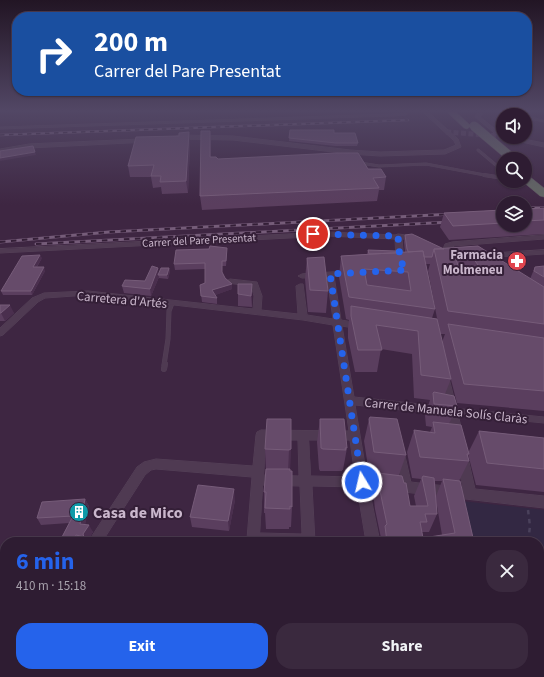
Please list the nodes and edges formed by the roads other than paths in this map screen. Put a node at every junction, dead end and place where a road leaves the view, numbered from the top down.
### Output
1 (135, 142) edge
2 (263, 142) edge
3 (457, 142) edge
4 (487, 142) edge
5 (491, 142) edge
6 (528, 142) edge
7 (544, 145) edge
8 (478, 150) dead end
9 (0, 151) edge
10 (497, 152) edge
11 (504, 152) edge
12 (355, 163) edge
13 (496, 165) edge
14 (532, 175) edge
15 (496, 177) edge
16 (532, 184) edge
17 (544, 186) edge
18 (544, 194) edge
19 (398, 236) junction
20 (544, 237) edge
21 (426, 242) edge
22 (0, 251) edge
23 (544, 252) edge
24 (476, 258) edge
25 (465, 260) edge
26 (402, 270) edge
27 (360, 273) edge
28 (330, 274) junction
29 (302, 276) dead end
30 (230, 281) edge
31 (300, 286) dead end
32 (172, 303) junction
33 (257, 312) junction
34 (303, 317) junction
35 (337, 322) junction
36 (367, 327) edge
37 (0, 333) edge
38 (442, 367) edge
39 (164, 369) dead end
40 (349, 400) junction
41 (452, 411) junction
42 (544, 420) edge
43 (303, 436) junction
44 (355, 436) junction
45 (400, 448) edge
46 (258, 476) junction
47 (306, 481) junction
48 (362, 482) junction
49 (408, 487) junction
50 (470, 493) junction
51 (544, 502) edge
52 (98, 537) edge
53 (253, 537) edge
54 (309, 537) edge
55 (372, 537) edge

1 - 9 street
2 - 3 street
4 - 10 highway
5 - 11 highway, bridge
6 - 7 street
8 - 13 lane
12 - 15 lane
14 - 17 highway
16 - 18 highway
19 - 21 street, Carrer del Pare Presentat
19 - 22 street, Carrer del Pare Presentat
19 - 26 street
20 - 25 street
23 - 24 street
27 - 28 street
28 - 29 street
28 - 35 street
30 - 33 street
31 - 34 street
32 - 33 street, Carretera d'Artés
32 - 37 street, Carretera d'Artés
32 - 39 lane
33 - 34 street, Carretera d'Artés
34 - 35 street, Carretera d'Artés
35 - 36 street, Carretera d'Artés
35 - 40 street
38 - 41 street
40 - 41 street, Carrer de Manuela Solís Claràs
40 - 44 street
41 - 42 street, Carrer de Manuela Solís Claràs
41 - 50 street
43 - 44 street
43 - 46 street
43 - 47 street
44 - 48 street
45 - 49 street
46 - 47 street
46 - 52 street
46 - 53 street
47 - 48 street
47 - 54 street
48 - 49 street
48 - 55 street
49 - 50 street
50 - 51 street

